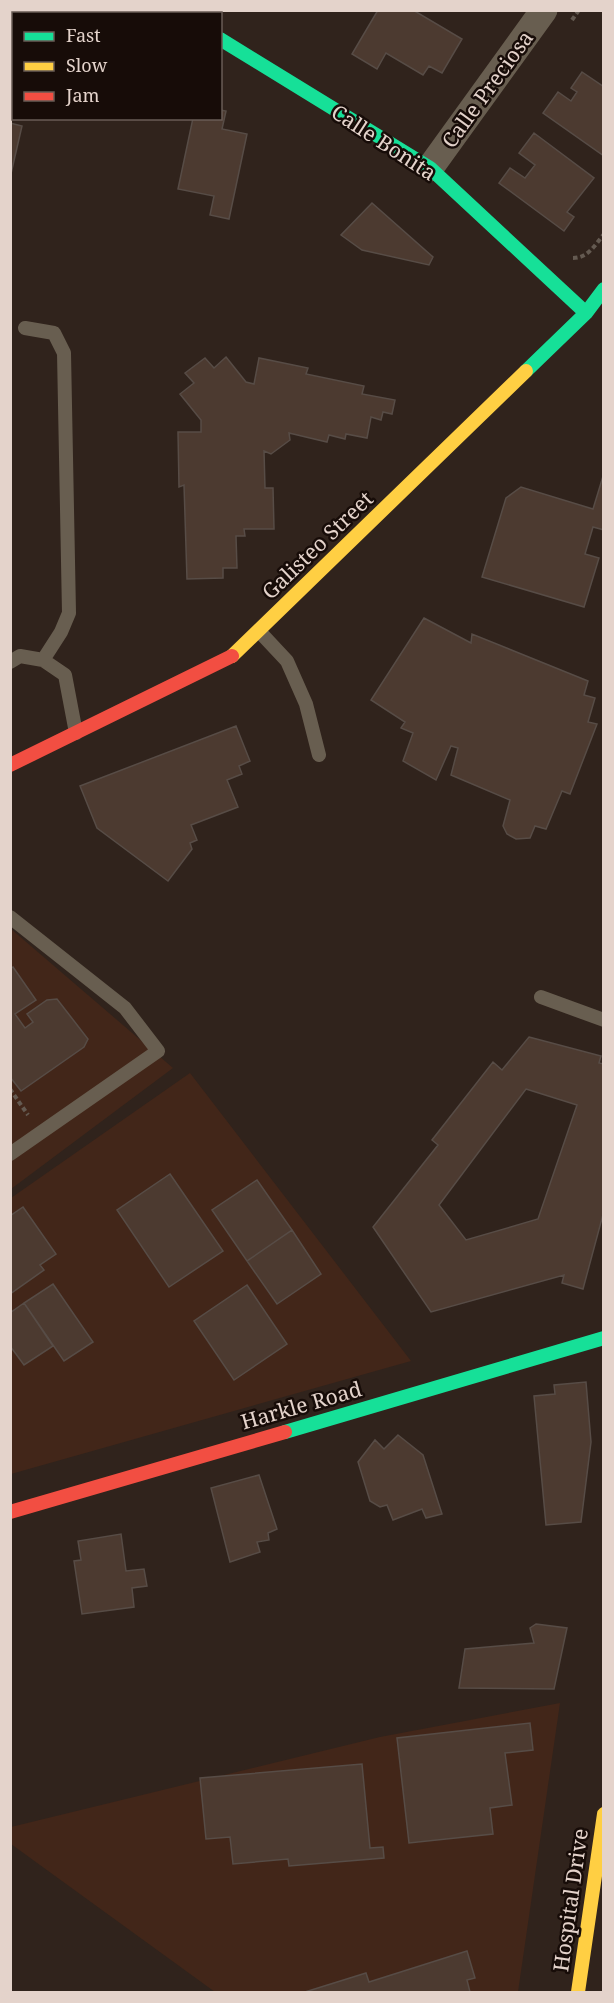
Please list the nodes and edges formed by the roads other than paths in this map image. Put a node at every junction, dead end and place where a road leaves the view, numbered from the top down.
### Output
1 (544, 10) edge
2 (222, 40) edge
3 (430, 168) junction
4 (603, 289) edge
5 (586, 313) junction
6 (25, 328) dead end
7 (259, 630) junction
8 (43, 660) junction
9 (10, 662) edge
10 (76, 733) junction
11 (319, 755) dead end
12 (10, 765) edge
13 (10, 917) edge
14 (541, 997) dead end
15 (603, 1020) edge
16 (10, 1154) edge
17 (603, 1338) edge
18 (10, 1512) edge
19 (603, 1814) edge
20 (578, 1992) edge

1 - 3 street, Calle Preciosa
2 - 3 street, Calle Bonita
3 - 5 street, Calle Bonita
4 - 5 street, Galisteo Street
5 - 7 street, Galisteo Street
6 - 8 lane
7 - 10 street, Galisteo Street
7 - 11 lane
8 - 9 lane
8 - 10 lane
10 - 12 street, Galisteo Street
13 - 16 lane
14 - 15 lane
17 - 18 street, Harkle Road
19 - 20 street, Hospital Drive

